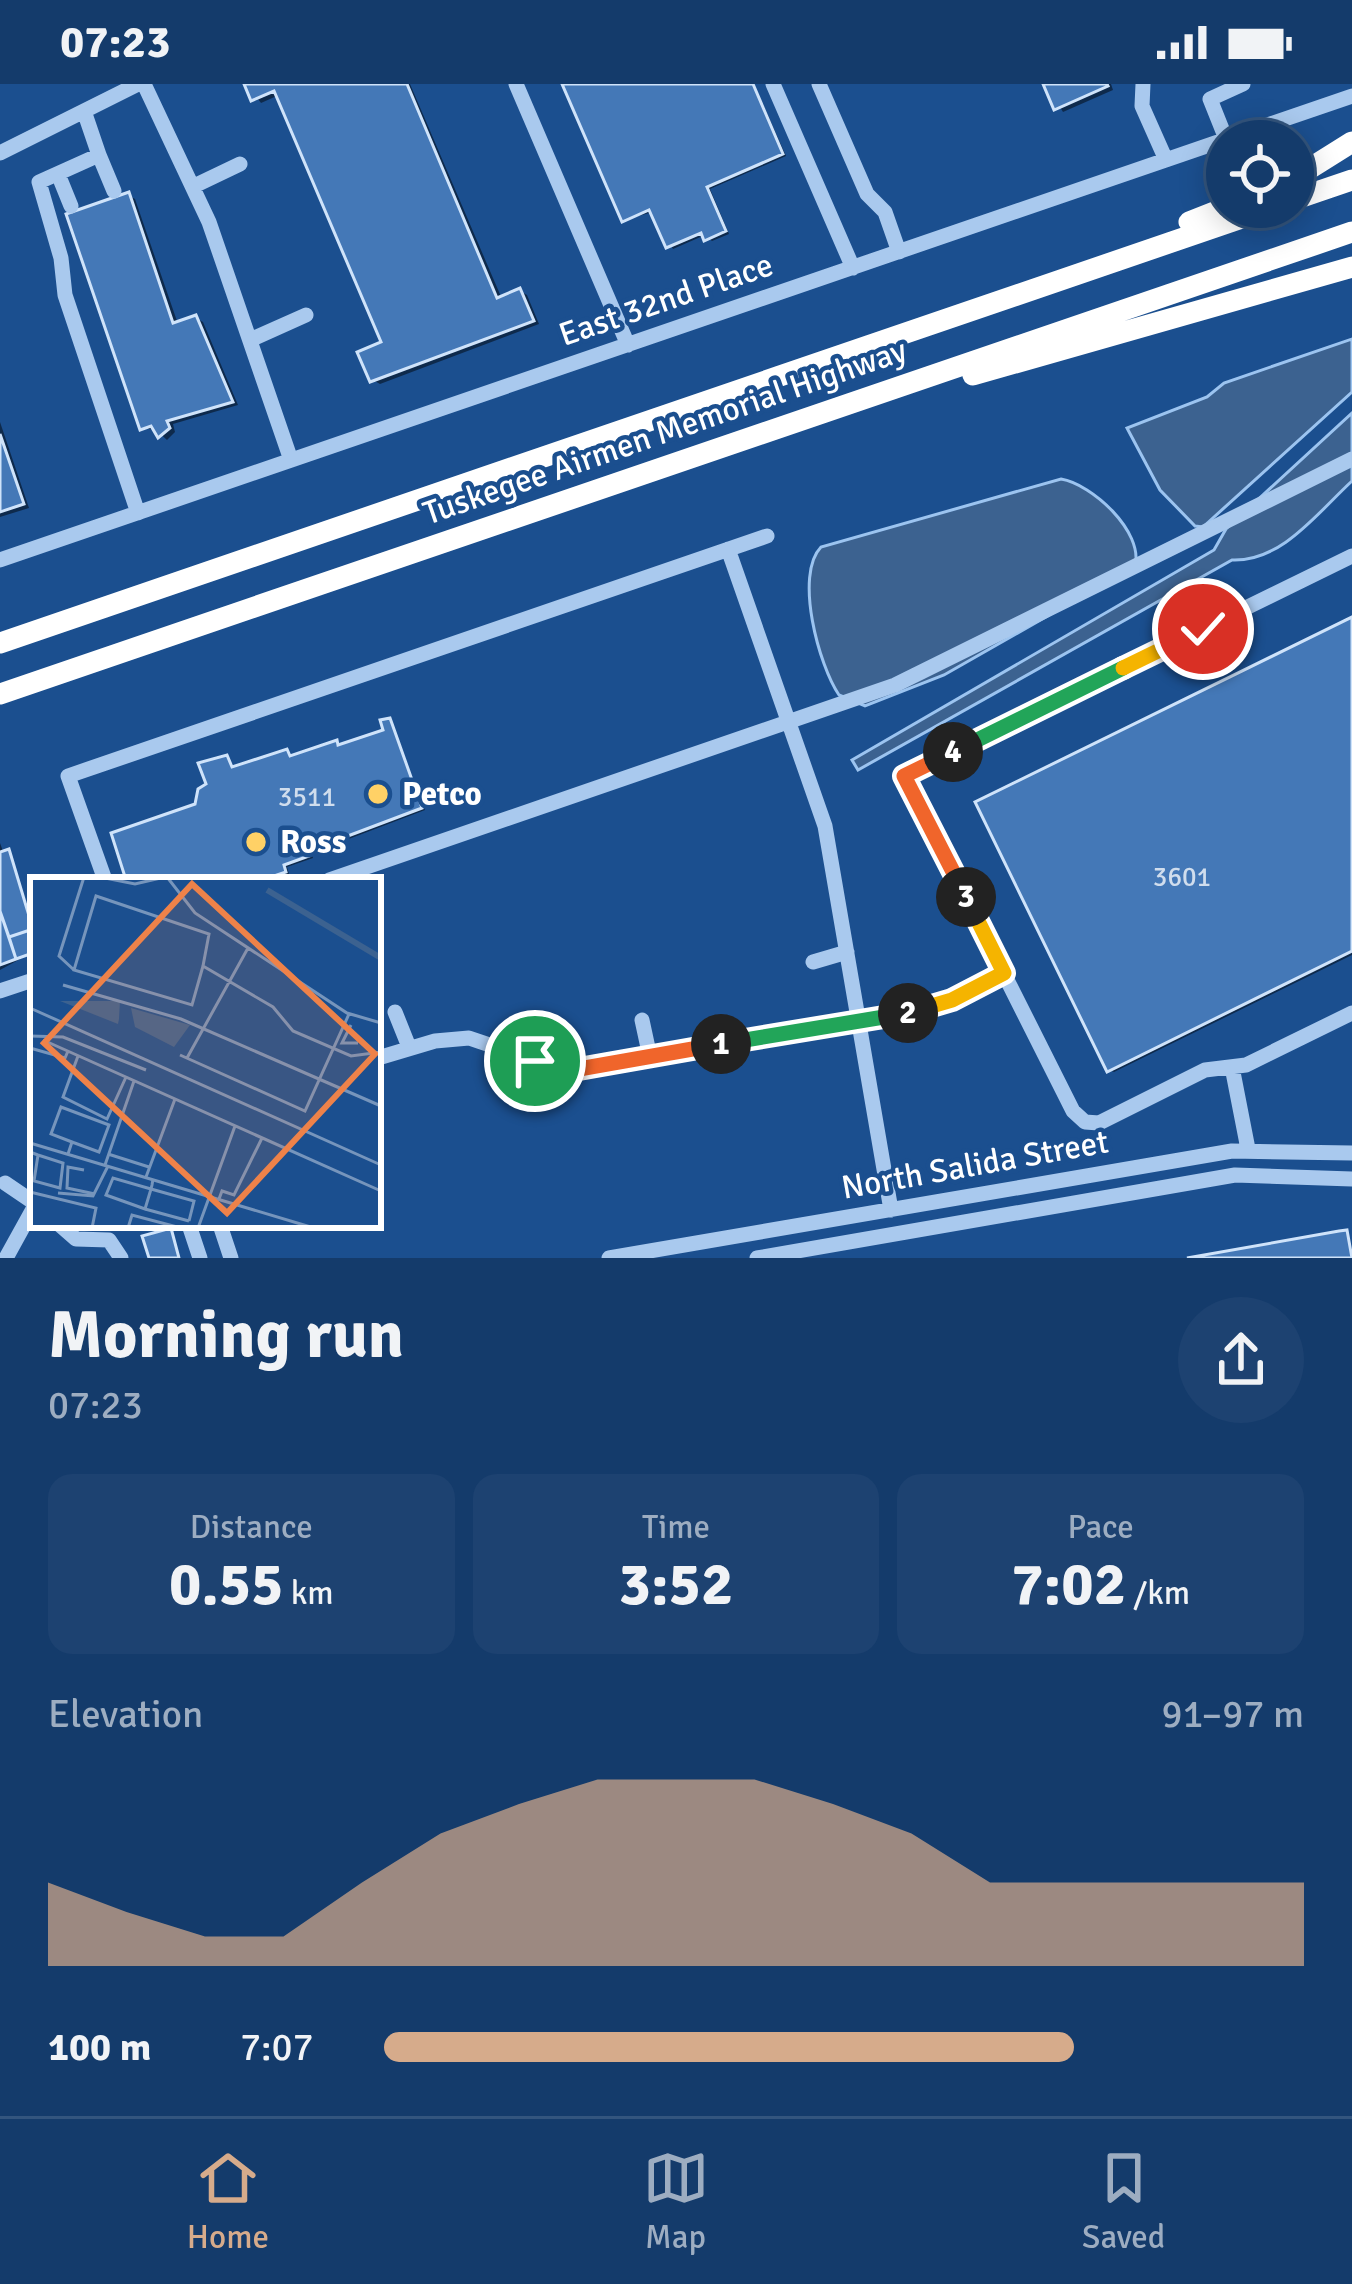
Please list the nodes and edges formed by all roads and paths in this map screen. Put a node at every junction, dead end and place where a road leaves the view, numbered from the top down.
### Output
1 (141, 84) edge
2 (516, 84) edge
3 (773, 84) edge
4 (819, 84) edge
5 (1143, 84) edge
6 (1244, 84) edge
7 (1352, 96) edge
8 (84, 111) junction
9 (1218, 120) edge
10 (1283, 120) edge
11 (1352, 142) edge
12 (1206, 147) edge
13 (0, 153) edge
14 (99, 155) junction
15 (1166, 160) junction
16 (240, 164) dead end
17 (1314, 165) edge
18 (58, 174) junction
19 (1352, 180) edge
20 (194, 185) junction
21 (113, 191) dead end
22 (1314, 193) edge
23 (71, 206) dead end
24 (1206, 214) edge
25 (1212, 228) edge
26 (1352, 232) edge
27 (899, 252) junction
28 (1352, 267) edge
29 (853, 268) junction
30 (306, 315) dead end
31 (250, 340) junction
32 (628, 345) junction
33 (848, 351) junction
34 (764, 434) junction
35 (1352, 459) edge
36 (291, 460) junction
37 (138, 513) junction
38 (767, 536) dead end
39 (728, 549) junction
40 (1352, 556) edge
41 (0, 560) edge
42 (0, 643) edge
43 (0, 694) edge
44 (789, 723) junction
45 (104, 877) edge
46 (338, 877) edge
47 (847, 952) junction
48 (814, 962) dead end
49 (1004, 973) junction
50 (30, 981) edge
51 (0, 991) edge
52 (395, 1012) dead end
53 (1352, 1013) edge
54 (642, 1020) dead end
55 (859, 1020) junction
56 (409, 1047) junction
57 (381, 1057) edge
58 (650, 1057) junction
59 (1232, 1067) junction
60 (1248, 1149) junction
61 (1352, 1154) edge
62 (1352, 1179) edge
63 (4, 1183) dead end
64 (30, 1204) edge
65 (892, 1210) junction
66 (30, 1212) edge
67 (63, 1228) edge
68 (119, 1228) edge
69 (109, 1240) junction
70 (229, 1251) edge
71 (199, 1255) edge
72 (6, 1258) edge
73 (121, 1258) edge
74 (609, 1258) edge
75 (757, 1258) edge

1 - 8 street
1 - 20 street
2 - 32 street
3 - 29 street
4 - 27 street
5 - 15 street
6 - 9 street
7 - 10 street, East 32nd Place
8 - 13 street
8 - 14 street
11 - 17 highway
12 - 15 street, East 32nd Place
14 - 18 street
14 - 21 street
15 - 27 street, East 32nd Place
16 - 20 street
18 - 23 street
18 - 37 street
19 - 22 highway
20 - 31 street
24 - 33 highway
25 - 33 highway, Tuskegee Airmen Memorial Highway
26 - 34 highway, Tuskegee Airmen Memorial Highway
27 - 29 street, East 32nd Place
28 - 34 highway
29 - 32 street, East 32nd Place
30 - 31 street
31 - 36 street
32 - 36 street, East 32nd Place
33 - 42 highway, Tuskegee Airmen Memorial Highway
34 - 43 highway, Tuskegee Airmen Memorial Highway
35 - 44 street
36 - 37 street, East 32nd Place
37 - 41 street, East 32nd Place
38 - 39 street
39 - 44 street
39 - 45 street
40 - 49 street
44 - 46 street
44 - 47 street
47 - 48 street
47 - 55 street
49 - 55 street
49 - 59 street
50 - 51 street
52 - 56 street
53 - 59 street
54 - 58 street
55 - 58 street
55 - 65 street
56 - 57 street
56 - 58 street
59 - 60 street
60 - 61 street, North Salida Street
60 - 65 street, North Salida Street
62 - 75 street, North Salida Street
63 - 64 street
65 - 74 street, North Salida Street
66 - 72 street
67 - 69 street
68 - 69 street
69 - 73 street
70 - 71 street

